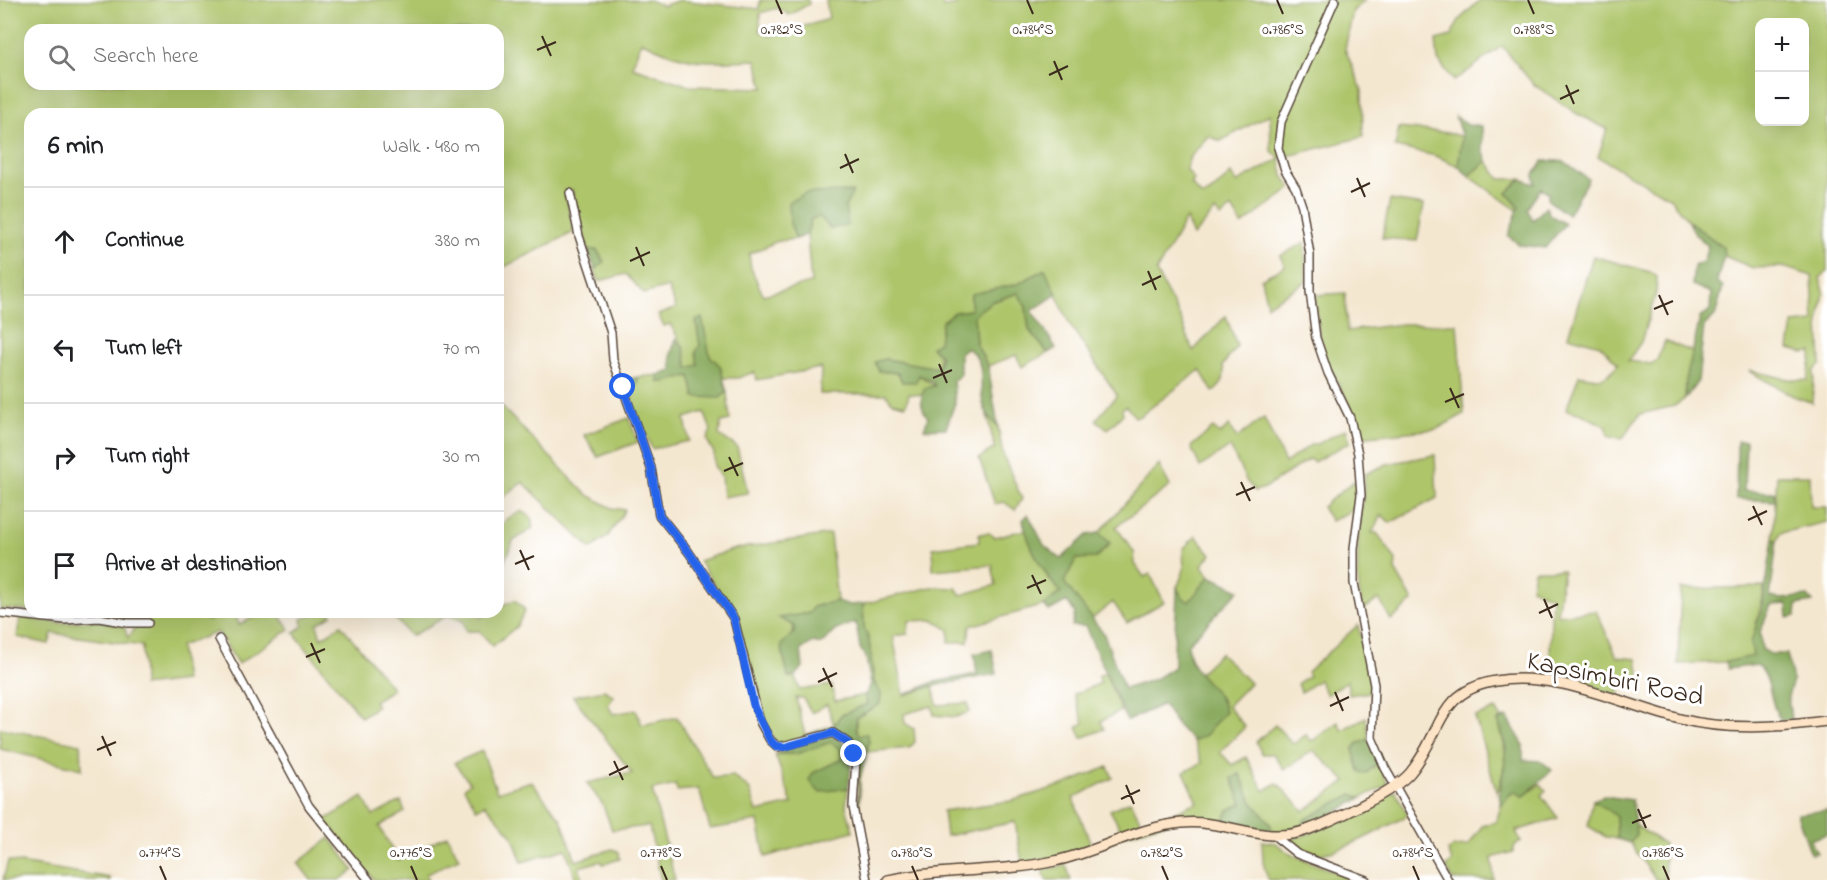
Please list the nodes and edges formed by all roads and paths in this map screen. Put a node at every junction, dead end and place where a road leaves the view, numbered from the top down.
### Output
1 (1335, 0) edge
2 (570, 193) dead end
3 (0, 613) edge
4 (24, 616) edge
5 (46, 618) edge
6 (99, 618) edge
7 (99, 618) edge
8 (148, 623) dead end
9 (219, 639) dead end
10 (1827, 721) edge
11 (1395, 785) junction
12 (1276, 837) junction
13 (369, 880) edge
14 (867, 880) edge
15 (888, 880) edge
16 (1366, 880) edge
17 (1448, 880) edge

1 - 11 street
2 - 14 street
3 - 4 street
5 - 6 street
7 - 8 street
9 - 13 street
10 - 11 street, Kapsimbiri Road
11 - 12 street, Kapsimbiri Road
11 - 17 street
12 - 15 street, Kapsimbiri Road
12 - 16 street

